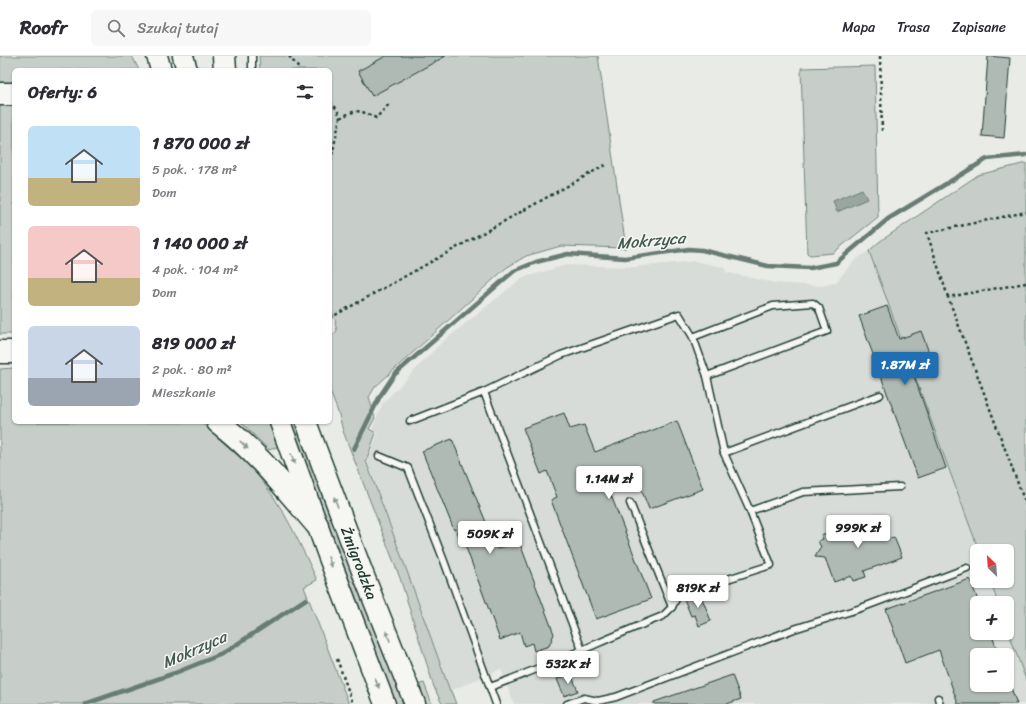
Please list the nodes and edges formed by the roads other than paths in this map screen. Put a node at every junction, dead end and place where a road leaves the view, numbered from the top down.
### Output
1 (157, 56) edge
2 (183, 56) edge
3 (224, 56) edge
4 (252, 56) edge
5 (160, 68) edge
6 (186, 68) edge
7 (224, 68) edge
8 (252, 68) edge
9 (0, 94) edge
10 (12, 94) edge
11 (693, 338) junction
12 (0, 352) edge
13 (12, 352) edge
14 (707, 376) junction
15 (484, 392) junction
16 (880, 395) dead end
17 (410, 421) dead end
18 (221, 424) edge
19 (281, 424) edge
20 (307, 424) edge
21 (724, 453) junction
22 (379, 456) dead end
23 (900, 487) dead end
24 (630, 503) dead end
25 (750, 511) junction
26 (317, 525) junction
27 (967, 568) dead end
28 (672, 607) junction
29 (582, 650) junction
30 (490, 687) junction
31 (385, 704) edge
32 (415, 704) edge
33 (496, 704) edge
34 (567, 704) edge

1 - 5 main road
2 - 6 main road
3 - 7 highway
4 - 8 lane
9 - 10 highway
11 - 14 lane
11 - 14 lane
11 - 15 lane
12 - 13 highway
14 - 21 lane
15 - 17 lane
15 - 29 lane
16 - 21 lane
18 -> 26 highway
19 -> 26 main road, Żmigrodzka
32 -> 20 main road, Żmigrodzka
21 - 25 lane
22 - 30 lane
23 - 25 lane
24 - 28 lane
25 - 28 lane
26 -> 31 main road, Żmigrodzka
27 - 34 lane
28 - 29 lane
29 - 30 lane
30 - 33 lane

